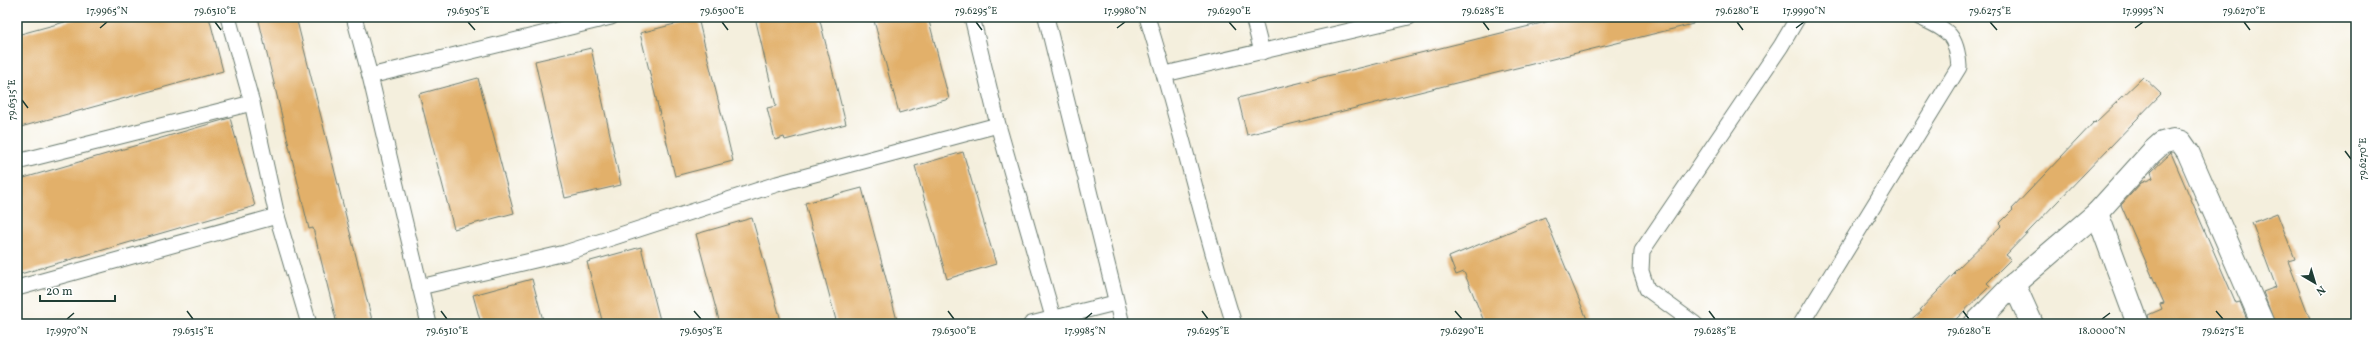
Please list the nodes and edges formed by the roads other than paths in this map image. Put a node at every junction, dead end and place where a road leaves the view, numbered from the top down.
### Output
1 (228, 17) edge
2 (354, 17) edge
3 (611, 17) edge
4 (972, 17) edge
5 (1046, 17) edge
6 (1147, 17) edge
7 (1253, 17) edge
8 (1409, 17) edge
9 (1798, 17) edge
10 (1919, 17) edge
11 (1372, 21) edge
12 (1262, 52) junction
13 (1165, 74) junction
14 (370, 76) junction
15 (252, 103) junction
16 (998, 125) junction
17 (17, 162) edge
18 (2097, 213) junction
19 (277, 216) junction
20 (2014, 284) junction
21 (420, 287) junction
22 (17, 288) edge
23 (1115, 303) junction
24 (1053, 317) junction
25 (309, 324) edge
26 (429, 324) edge
27 (1031, 324) edge
28 (1122, 324) edge
29 (1234, 324) edge
30 (1695, 324) edge
31 (1801, 324) edge
32 (1975, 324) edge
33 (2032, 324) edge
34 (2138, 324) edge
35 (2263, 324) edge

1 - 15 lane
2 - 14 lane
3 - 14 lane
4 - 16 lane
5 - 23 lane
6 - 13 lane
7 - 12 lane
8 - 11 lane
9 - 30 lane
10 - 31 lane
11 - 12 lane
12 - 13 lane
13 - 29 lane
14 - 21 lane
15 - 17 lane
15 - 19 lane
16 - 21 lane
16 - 24 lane
18 - 20 street
18 - 34 street
18 - 35 street
19 - 22 lane
19 - 25 lane
20 - 32 street
20 - 33 street
21 - 26 lane
23 - 24 lane
23 - 28 lane
24 - 27 lane

